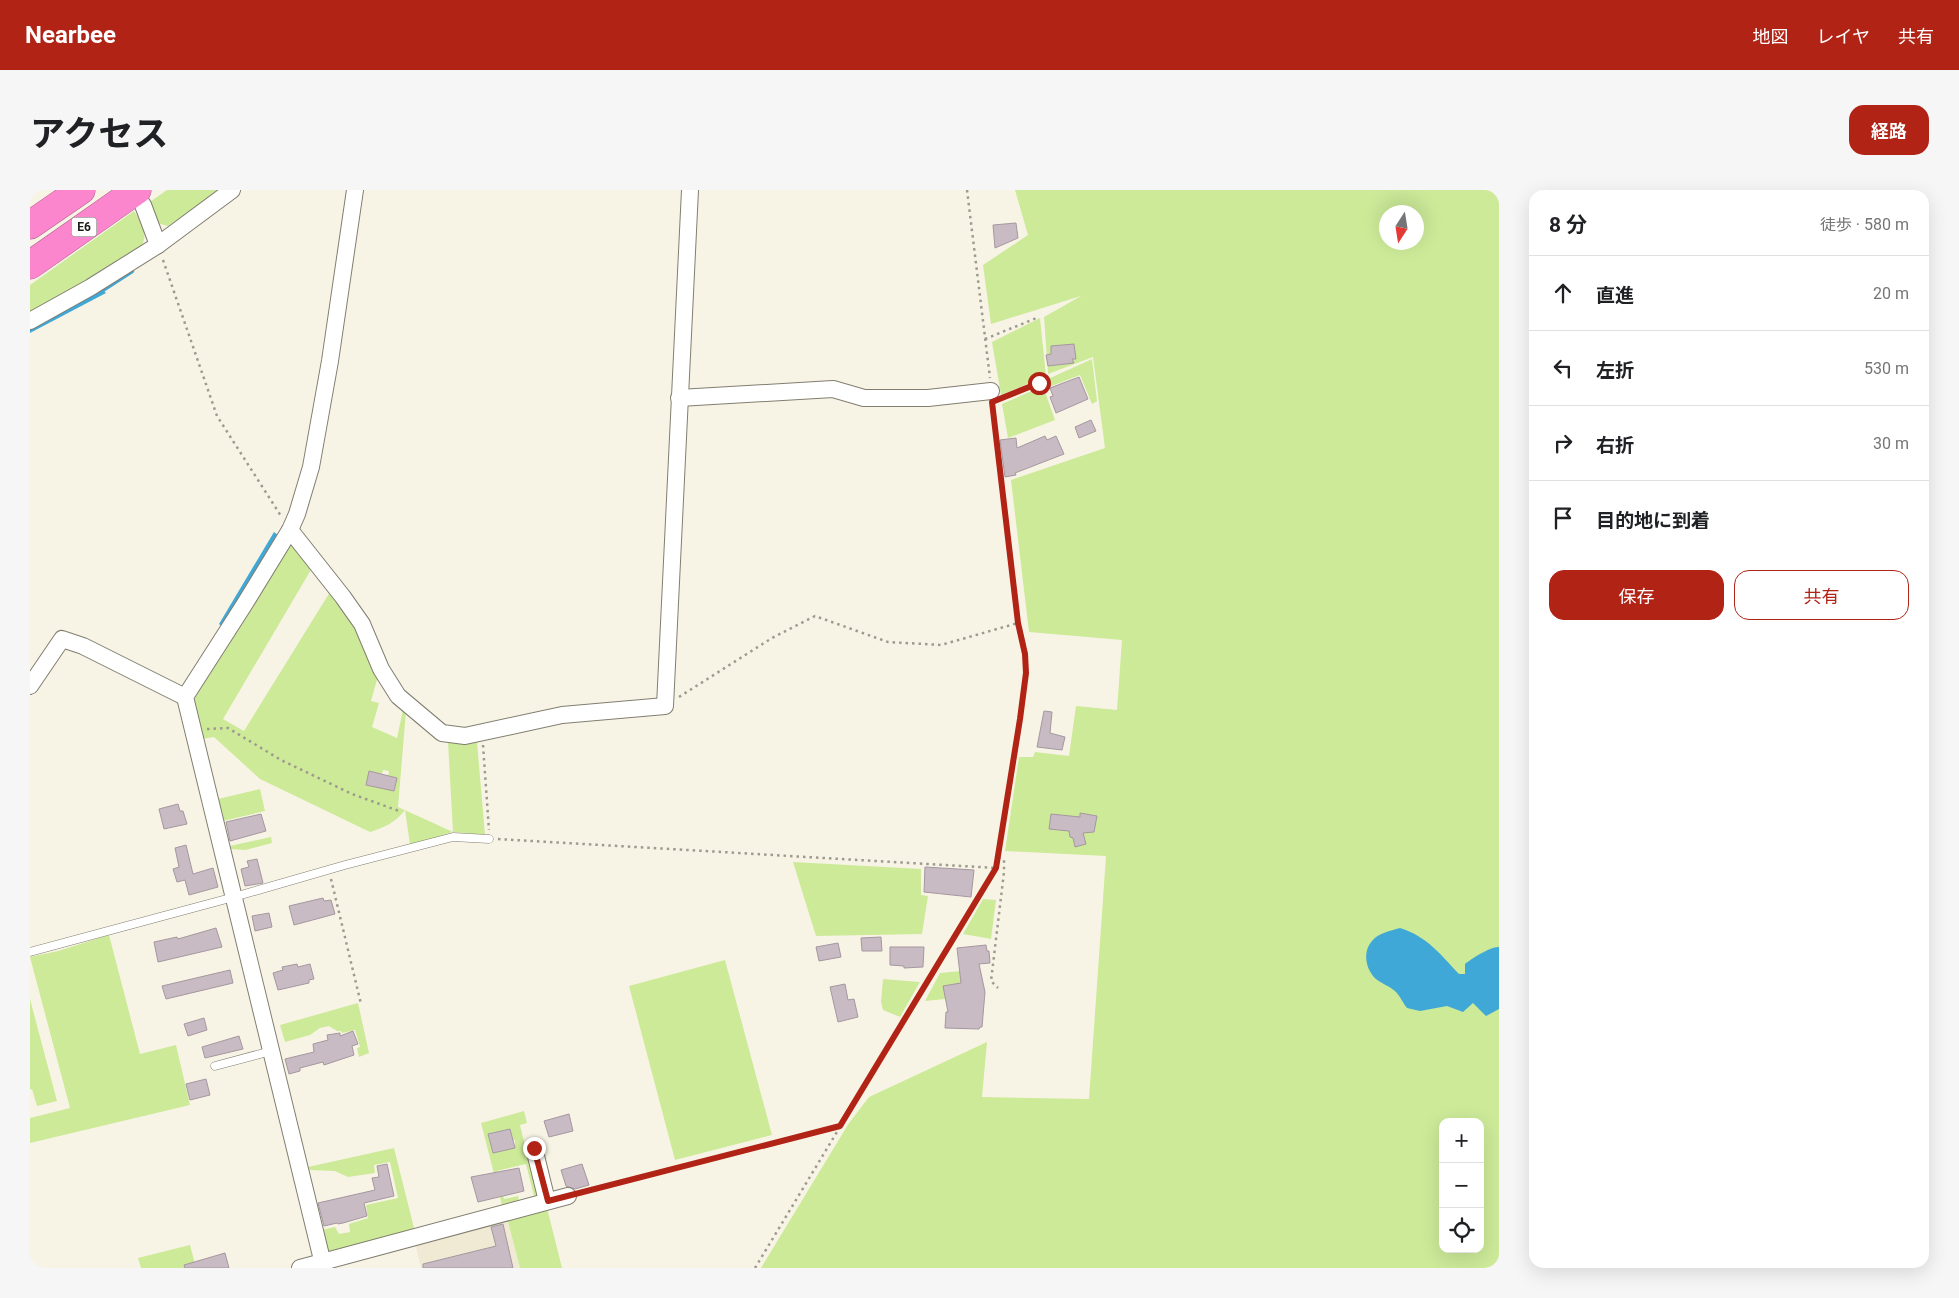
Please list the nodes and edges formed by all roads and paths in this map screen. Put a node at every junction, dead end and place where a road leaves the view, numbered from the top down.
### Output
1 (81, 190) edge
2 (232, 190) edge
3 (355, 190) edge
4 (690, 190) edge
5 (967, 190) edge
6 (140, 198) edge
7 (30, 225) edge
8 (158, 245) junction
9 (30, 265) edge
10 (1039, 317) dead end
11 (30, 321) edge
12 (985, 338) junction
13 (1039, 383) dead end
14 (992, 397) junction
15 (679, 398) junction
16 (290, 530) junction
17 (1018, 623) junction
18 (30, 686) edge
19 (185, 697) junction
20 (665, 706) junction
21 (193, 732) junction
22 (482, 732) junction
23 (398, 811) dead end
24 (489, 839) junction
25 (998, 858) junction
26 (996, 868) junction
27 (329, 870) junction
28 (234, 897) junction
29 (30, 952) edge
30 (998, 988) dead end
31 (361, 1004) dead end
32 (271, 1051) junction
33 (215, 1066) dead end
34 (840, 1126) junction
35 (534, 1148) dead end
36 (568, 1196) joint
37 (548, 1201) junction
38 (323, 1265) edge
39 (300, 1268) edge
40 (755, 1268) edge

1 - 7 highway, E6
2 - 8 street
3 - 16 street
4 - 15 street
5 - 12 path
6 - 8 street
6 - 9 highway, E6
8 - 11 street
8 - 16 path
10 - 12 path
12 - 14 path
13 - 14 path
14 - 15 street
14 - 17 path
15 - 20 street
16 - 19 street
16 - 22 street
17 - 20 path
17 - 25 path
18 - 19 street
19 - 21 street
20 - 22 street
21 - 23 path
21 - 28 street
22 - 24 path
24 - 26 path
24 - 27 lane
25 - 26 path
25 - 30 path
26 - 34 path
27 - 28 lane
27 - 31 path
28 - 29 lane
28 - 32 street
32 - 33 lane
32 - 38 street
34 - 36 path
34 - 40 path
35 - 37 street
36 - 37 street
37 - 38 street
38 - 39 street

